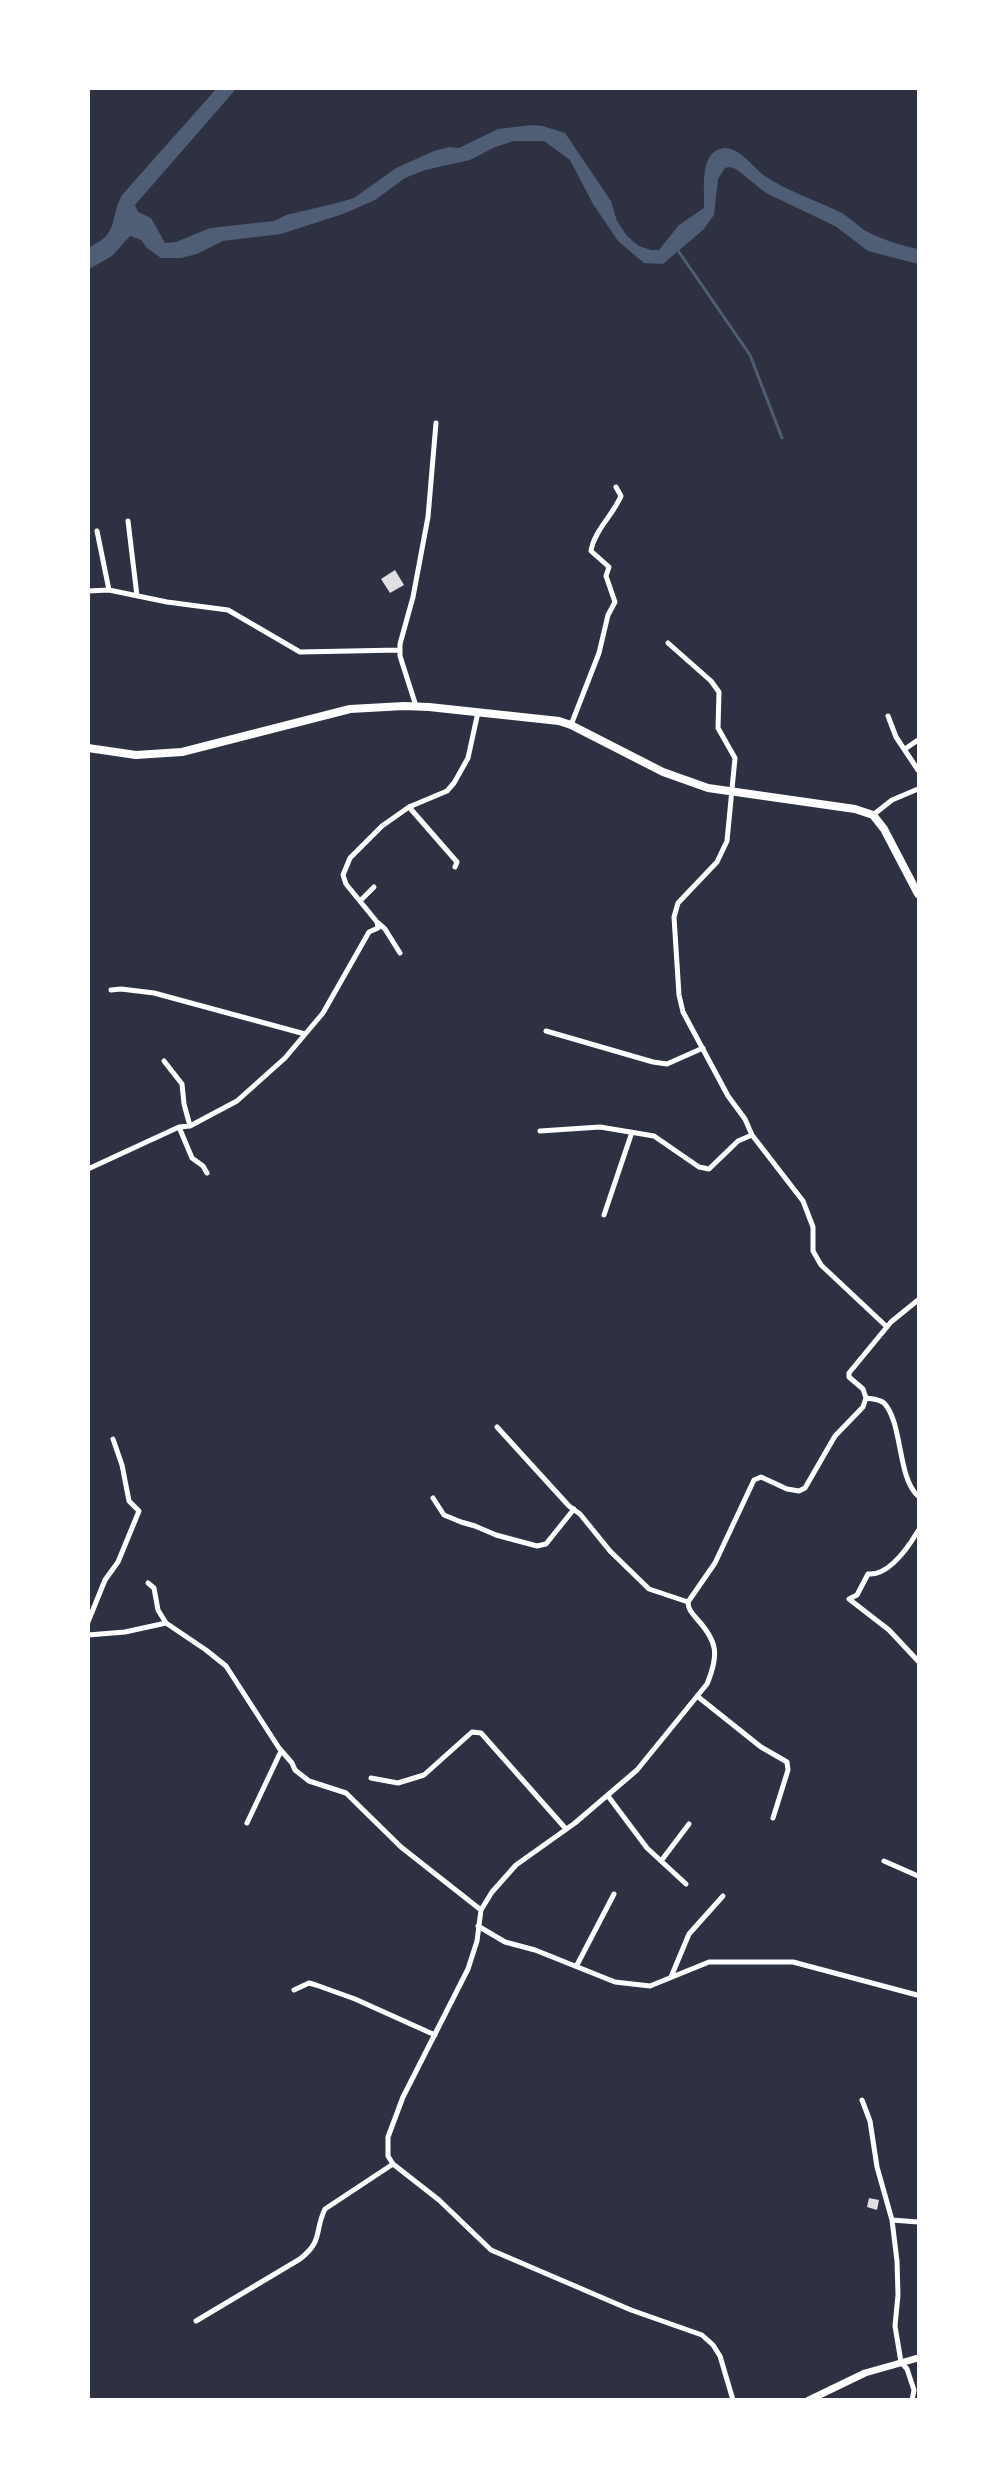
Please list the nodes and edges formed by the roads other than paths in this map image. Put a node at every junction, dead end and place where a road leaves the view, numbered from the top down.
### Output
1 (436, 423) dead end
2 (616, 487) dead end
3 (128, 521) dead end
4 (98, 531) dead end
5 (109, 590) junction
6 (88, 591) edge
7 (137, 596) junction
8 (668, 643) dead end
9 (400, 650) junction
10 (416, 706) junction
11 (478, 712) junction
12 (888, 716) dead end
13 (571, 725) junction
14 (918, 740) edge
15 (88, 748) edge
16 (905, 749) junction
17 (918, 770) edge
18 (918, 789) edge
19 (731, 791) junction
20 (409, 807) junction
21 (873, 815) junction
22 (455, 867) dead end
23 (374, 887) dead end
24 (918, 894) edge
25 (361, 900) junction
26 (377, 922) junction
27 (400, 953) dead end
28 (111, 990) dead end
29 (546, 1031) dead end
30 (304, 1034) junction
31 (703, 1048) junction
32 (164, 1061) dead end
33 (190, 1126) junction
34 (179, 1127) junction
35 (540, 1131) dead end
36 (632, 1132) junction
37 (752, 1135) junction
38 (88, 1169) edge
39 (207, 1173) dead end
40 (604, 1215) dead end
41 (918, 1300) edge
42 (887, 1326) junction
43 (866, 1398) junction
44 (497, 1427) dead end
45 (113, 1439) dead end
46 (918, 1496) edge
47 (433, 1498) dead end
48 (574, 1509) junction
49 (918, 1531) edge
50 (148, 1583) dead end
51 (688, 1602) junction
52 (88, 1622) edge
53 (166, 1623) junction
54 (88, 1635) edge
55 (918, 1661) edge
56 (697, 1696) junction
57 (281, 1752) junction
58 (371, 1778) dead end
59 (608, 1796) junction
60 (773, 1818) dead end
61 (247, 1823) dead end
62 (689, 1824) dead end
63 (566, 1829) junction
64 (661, 1861) junction
65 (884, 1861) dead end
66 (918, 1876) edge
67 (687, 1884) dead end
68 (614, 1894) dead end
69 (723, 1896) dead end
70 (481, 1910) junction
71 (478, 1926) junction
72 (577, 1965) junction
73 (671, 1977) junction
74 (294, 1990) dead end
75 (918, 1995) edge
76 (435, 2035) junction
77 (862, 2100) dead end
78 (393, 2164) junction
79 (892, 2220) junction
80 (918, 2222) edge
81 (196, 2320) dead end
82 (918, 2358) edge
83 (901, 2362) junction
84 (733, 2400) edge
85 (809, 2400) edge
86 (912, 2400) edge

1 - 9 street
2 - 13 street
3 - 7 street
4 - 5 street
5 - 6 street
5 - 7 street
7 - 9 street
8 - 19 street
9 - 10 street
10 - 11 main road
10 - 15 main road
11 - 13 main road
11 - 20 street
12 - 16 street
13 - 19 main road
14 - 16 street
16 - 17 street
18 - 21 street
19 - 21 main road
19 - 31 street
20 - 22 street
20 - 25 street
21 - 24 main road
23 - 25 street
25 - 26 street
26 - 27 street
26 - 30 street
28 - 30 street
29 - 31 street
30 - 33 street
31 - 37 street
32 - 33 street
33 - 34 street
34 - 38 street
34 - 39 street
35 - 36 street
36 - 37 street
36 - 40 street
37 - 42 street
41 - 42 street
42 - 43 street
43 - 46 street
43 - 51 street
44 - 48 street
45 - 52 street
47 - 48 street
48 - 51 street
49 - 55 street
50 - 53 street
51 - 56 street
53 - 54 street
53 - 57 street
56 - 59 street
56 - 60 street
57 - 61 street
57 - 70 street
58 - 63 street
59 - 63 street
59 - 64 street
62 - 64 street
63 - 70 street
64 - 67 street
65 - 66 street
68 - 72 street
69 - 73 street
70 - 71 street
71 - 72 street
71 - 76 street
72 - 73 street
73 - 75 street
74 - 76 street
76 - 78 street
77 - 79 street
78 - 81 street
78 - 84 street
79 - 80 street
79 - 83 street
82 - 83 street
83 - 85 street
83 - 86 street

